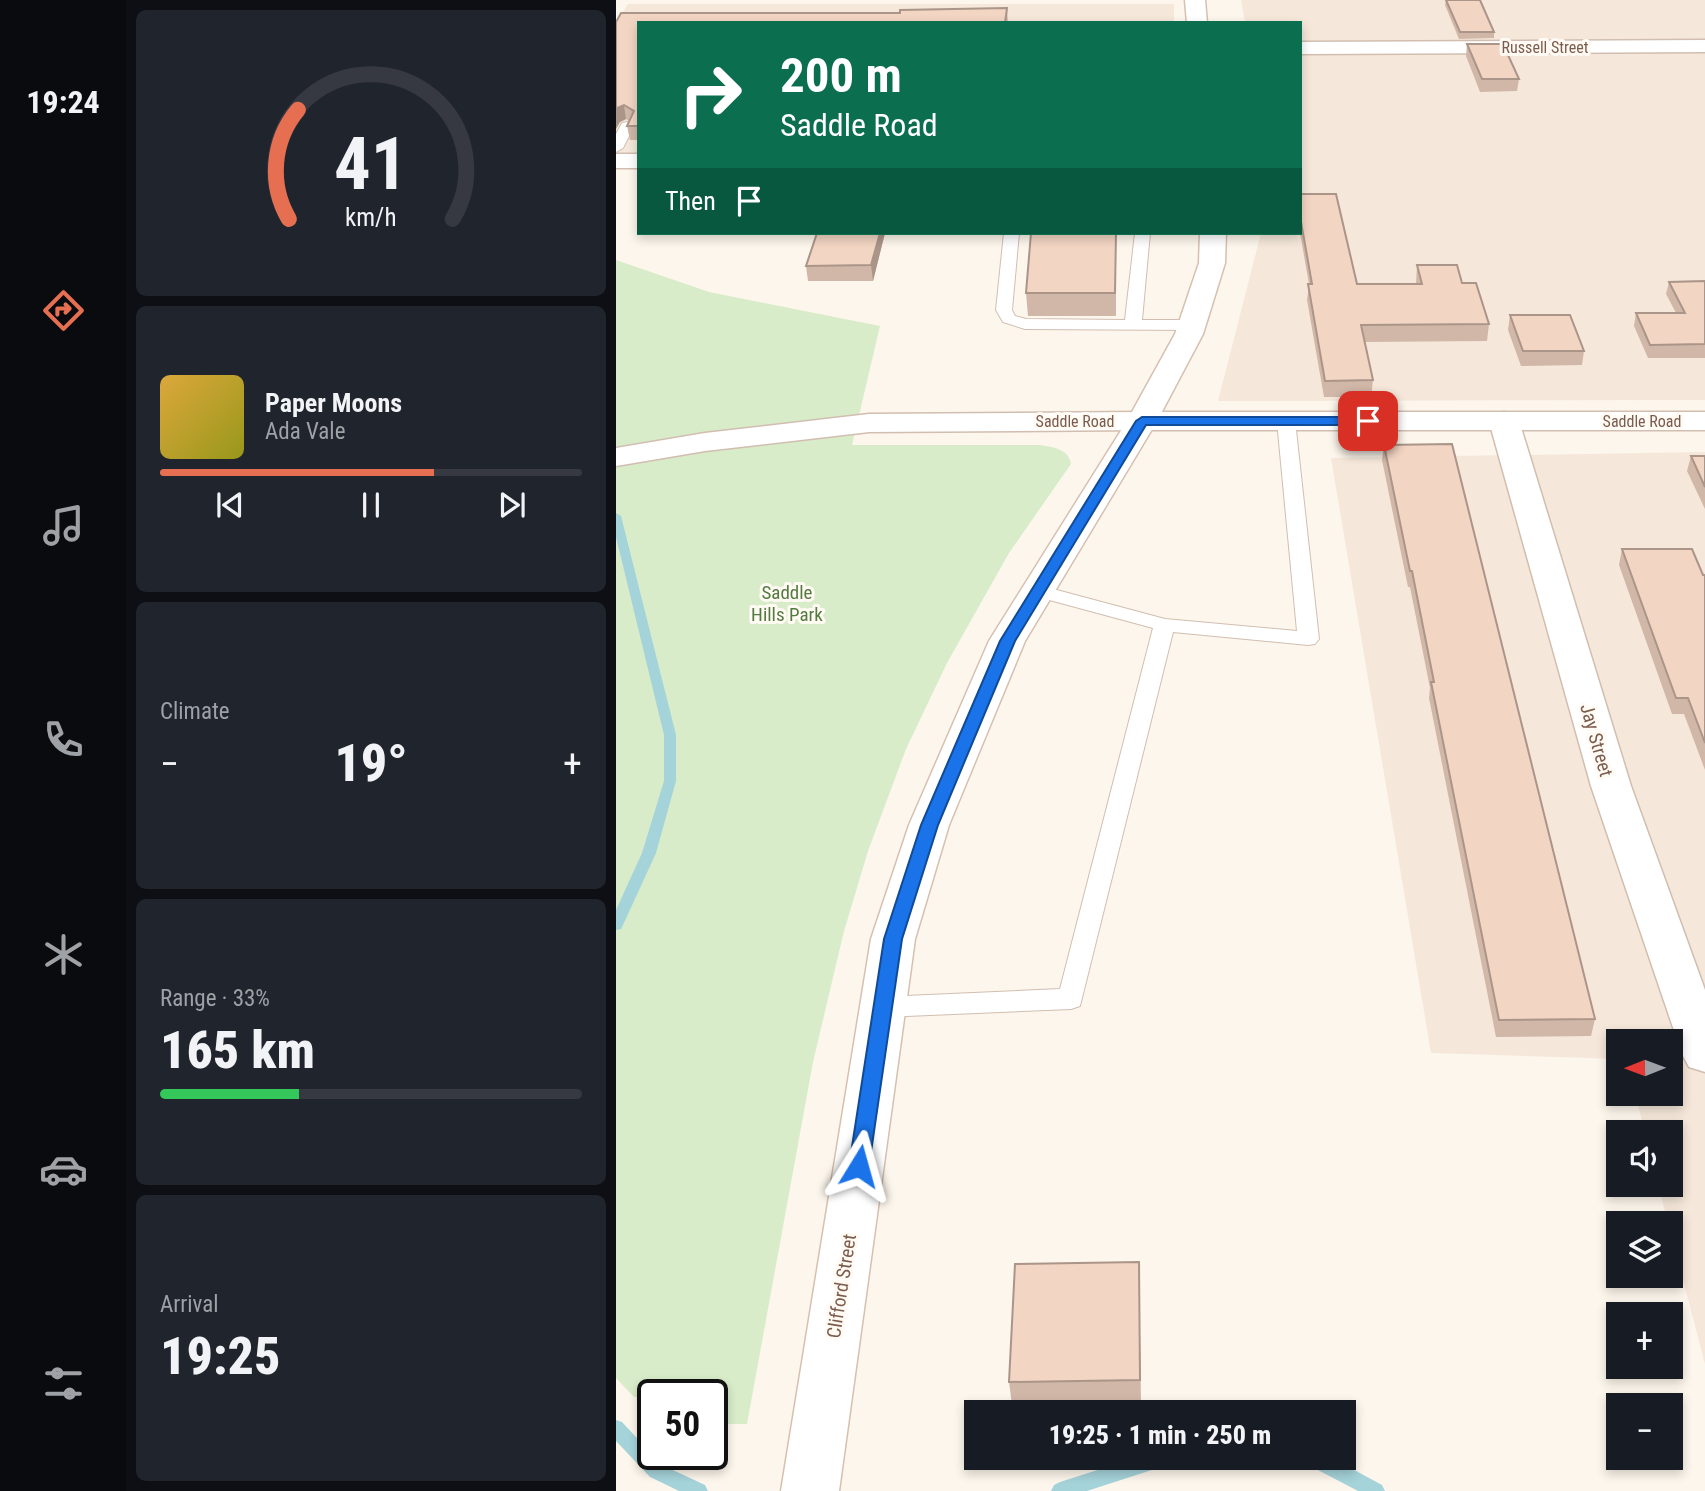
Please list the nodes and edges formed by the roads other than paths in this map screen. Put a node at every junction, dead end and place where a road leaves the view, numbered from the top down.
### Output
1 (1195, 0) edge
2 (1197, 21) edge
3 (1705, 46) edge
4 (1302, 48) edge
5 (627, 126) edge
6 (616, 148) edge
7 (616, 161) edge
8 (637, 161) edge
9 (1011, 235) edge
10 (1143, 235) edge
11 (1213, 235) edge
12 (1133, 325) junction
13 (1192, 325) junction
14 (1142, 421) junction
15 (1286, 421) junction
16 (1504, 421) junction
17 (1705, 421) edge
18 (616, 457) edge
19 (1038, 591) junction
20 (1164, 625) junction
21 (883, 1007) junction
22 (1705, 1054) edge
23 (810, 1491) edge

1 - 2 street
3 - 4 street, Russell Street
5 - 6 lane
7 - 8 street
9 - 12 lane
10 - 12 lane
11 - 13 street, Clifford Street
12 - 13 lane
13 - 14 street, Clifford Street
14 - 15 street, Saddle Road
14 - 18 street, Saddle Road
14 - 19 street, Clifford Street
15 - 16 street, Saddle Road
15 - 20 lane
16 - 17 street, Saddle Road
16 - 22 street, Jay Street
19 - 20 lane
19 - 21 street, Clifford Street
20 - 21 lane
21 - 23 street, Clifford Street

